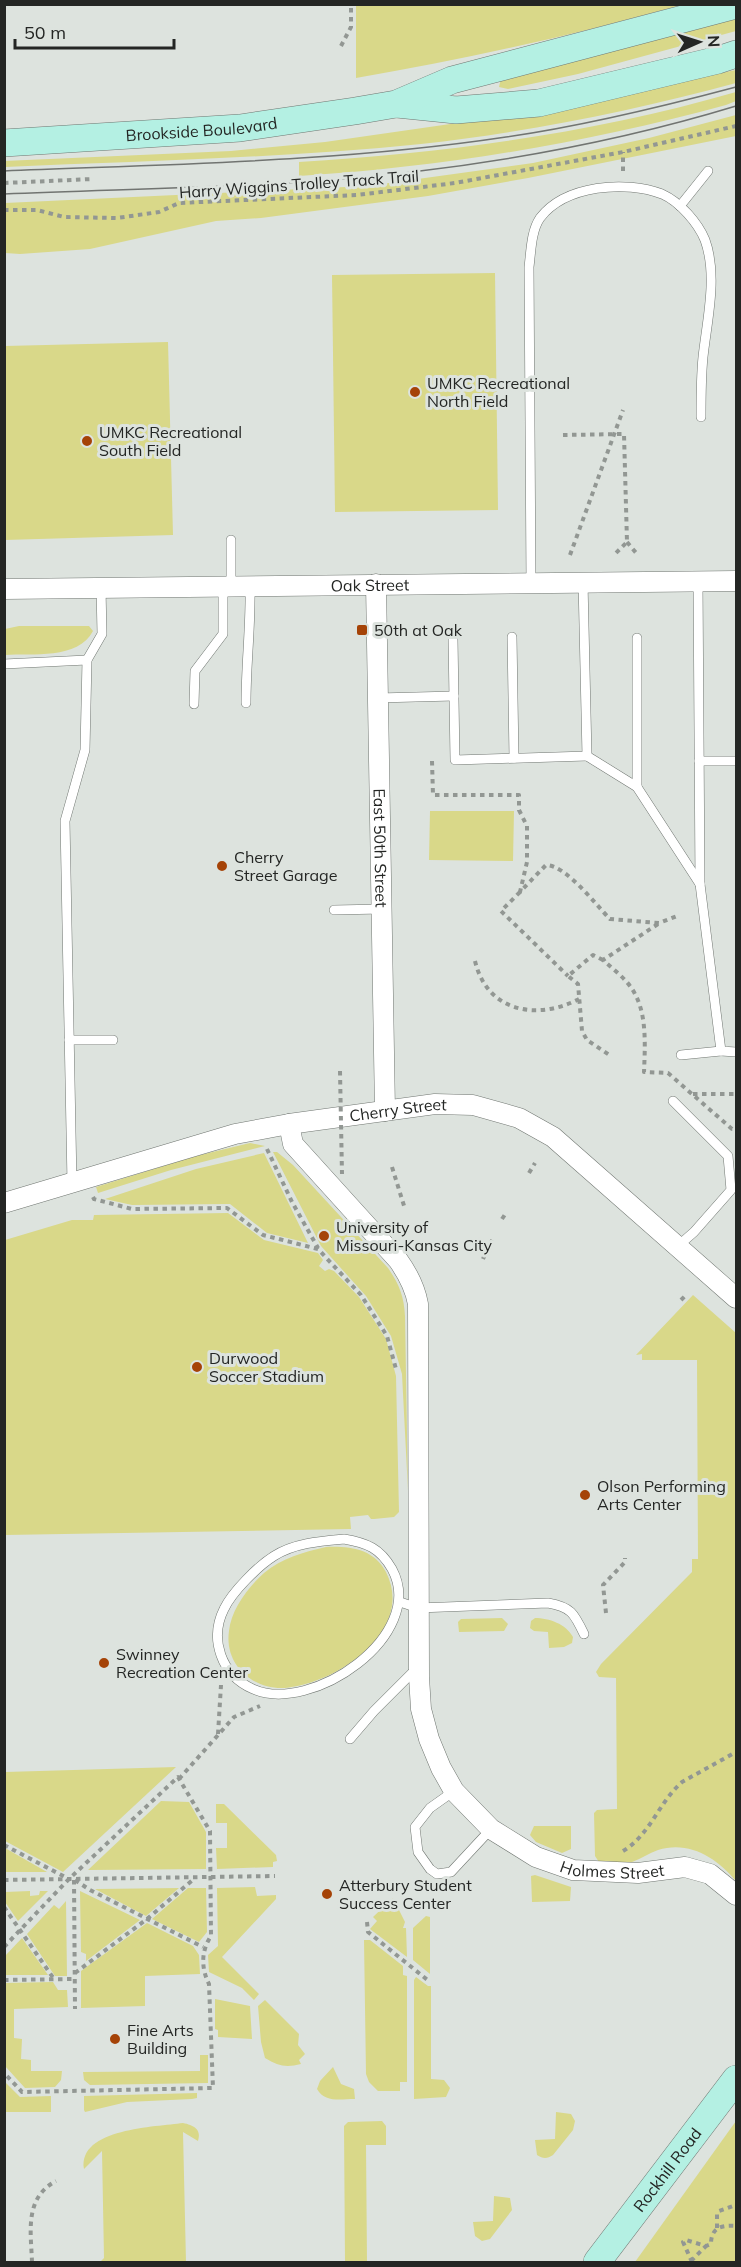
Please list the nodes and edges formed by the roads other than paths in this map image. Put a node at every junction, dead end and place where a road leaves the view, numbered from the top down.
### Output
1 (736, 5) edge
2 (736, 54) edge
3 (396, 104) junction
4 (4, 143) edge
5 (708, 171) dead end
6 (680, 206) junction
7 (701, 417) dead end
8 (231, 540) dead end
9 (698, 581) junction
10 (736, 581) edge
11 (583, 582) junction
12 (531, 583) junction
13 (376, 584) junction
14 (235, 586) junction
15 (101, 588) junction
16 (4, 589) edge
17 (512, 637) dead end
18 (637, 638) dead end
19 (453, 639) dead end
20 (87, 660) junction
21 (4, 664) edge
22 (454, 696) junction
23 (378, 698) junction
24 (246, 703) dead end
25 (194, 704) dead end
26 (587, 756) junction
27 (514, 758) junction
28 (699, 761) junction
29 (736, 761) edge
30 (637, 787) junction
31 (700, 884) junction
32 (382, 909) junction
33 (334, 910) dead end
34 (69, 1040) junction
35 (113, 1040) dead end
36 (721, 1051) junction
37 (736, 1052) edge
38 (681, 1055) dead end
39 (673, 1101) dead end
40 (385, 1111) junction
41 (289, 1124) junction
42 (72, 1183) junction
43 (4, 1203) edge
44 (678, 1246) junction
45 (736, 1298) edge
46 (409, 1605) junction
47 (584, 1634) dead end
48 (419, 1667) junction
49 (350, 1739) dead end
50 (454, 1791) junction
51 (491, 1829) junction
52 (736, 1895) edge
53 (736, 2079) edge
54 (597, 2262) edge

1 - 3 main road, Brookside Boulevard
2 - 3 main road, Brookside Boulevard
3 - 4 main road, Brookside Boulevard
5 - 6 lane
6 - 7 lane
6 - 12 lane
8 - 14 lane
9 - 10 street, Oak Street
9 - 11 street, Oak Street
9 - 28 lane
11 - 12 street, Oak Street
11 - 26 lane
12 - 13 street, Oak Street
13 - 14 street, Oak Street
13 - 23 street, East 50th Street
14 - 15 street, Oak Street
14 - 24 lane
14 - 25 lane
15 - 16 street, Oak Street
15 - 20 lane
17 - 27 lane
18 - 30 lane
19 - 22 lane
20 - 21 lane
20 - 34 lane
22 - 23 lane
22 - 27 lane
23 - 32 street, East 50th Street
26 - 27 lane
26 - 30 lane
28 - 29 lane
28 - 31 lane
30 - 31 lane
31 - 36 lane
32 - 33 lane
32 - 40 street, East 50th Street
34 - 35 lane
34 - 42 lane
36 - 37 lane
36 - 38 lane
39 - 44 lane
40 - 41 street, Cherry Street
40 - 44 street, Cherry Street
41 - 42 street, Cherry Street
41 - 46 street
42 - 43 street, Cherry Street
44 - 45 street, Cherry Street
46 - 46 lane
46 - 47 lane
46 - 48 street
48 - 49 lane
48 - 50 street
50 - 51 street
50 - 51 lane
51 - 52 street, Holmes Street
53 - 54 main road, Rockhill Road

